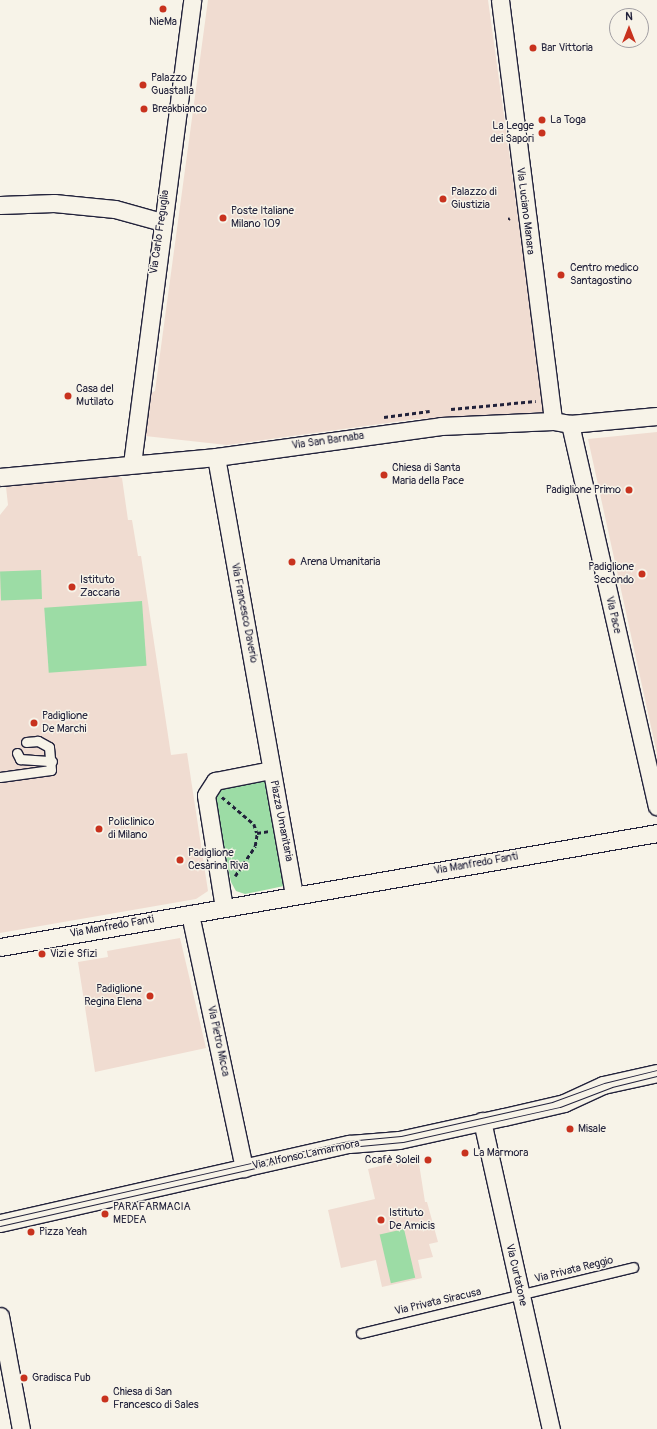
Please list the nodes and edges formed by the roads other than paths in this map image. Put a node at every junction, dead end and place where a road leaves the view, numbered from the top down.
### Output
1 (192, 0) edge
2 (500, 0) edge
3 (0, 205) edge
4 (162, 222) junction
5 (657, 416) edge
6 (552, 421) junction
7 (570, 424) junction
8 (216, 457) junction
9 (132, 464) junction
10 (0, 477) edge
11 (26, 742) dead end
12 (17, 753) dead end
13 (52, 761) junction
14 (271, 770) junction
15 (0, 777) edge
16 (657, 806) edge
17 (657, 833) edge
18 (294, 895) junction
19 (224, 908) junction
20 (190, 914) junction
21 (0, 947) edge
22 (657, 1073) edge
23 (482, 1121) junction
24 (244, 1168) junction
25 (0, 1223) edge
26 (633, 1267) dead end
27 (521, 1295) junction
28 (0, 1316) edge
29 (360, 1333) dead end
30 (21, 1429) edge
31 (551, 1429) edge

1 - 4 street, Via Carlo Freguglia
2 - 6 street, Via Luciano Manara
3 - 4 street
4 - 9 street, Via Carlo Freguglia
5 - 7 street, Via San Barnaba
6 - 7 street, Via San Barnaba
6 - 8 street, Via San Barnaba
7 - 16 street, Via Pace
8 - 9 street, Via San Barnaba
8 - 14 street, Via Francesco Daverio
9 - 10 street, Via San Barnaba
11 - 13 lane
12 - 13 lane
13 - 15 lane
14 - 18 street, Piazza Umanitaria
14 - 19 street, Piazza Umanitaria
17 - 18 street, Via Manfredo Fanti
18 - 19 street
19 - 20 street, Via Manfredo Fanti
20 - 21 street, Via Manfredo Fanti
20 - 24 street, Via Pietro Micca
22 - 23 street, Via Alfonso Lamarmora
23 - 24 street, Via Alfonso Lamarmora
23 - 27 street, Via Curtatone
24 - 25 street, Via Alfonso Lamarmora
26 - 27 lane, Via Privata Reggio
27 - 29 lane, Via Privata Siracusa
27 - 31 street, Via Curtatone
28 - 30 street

